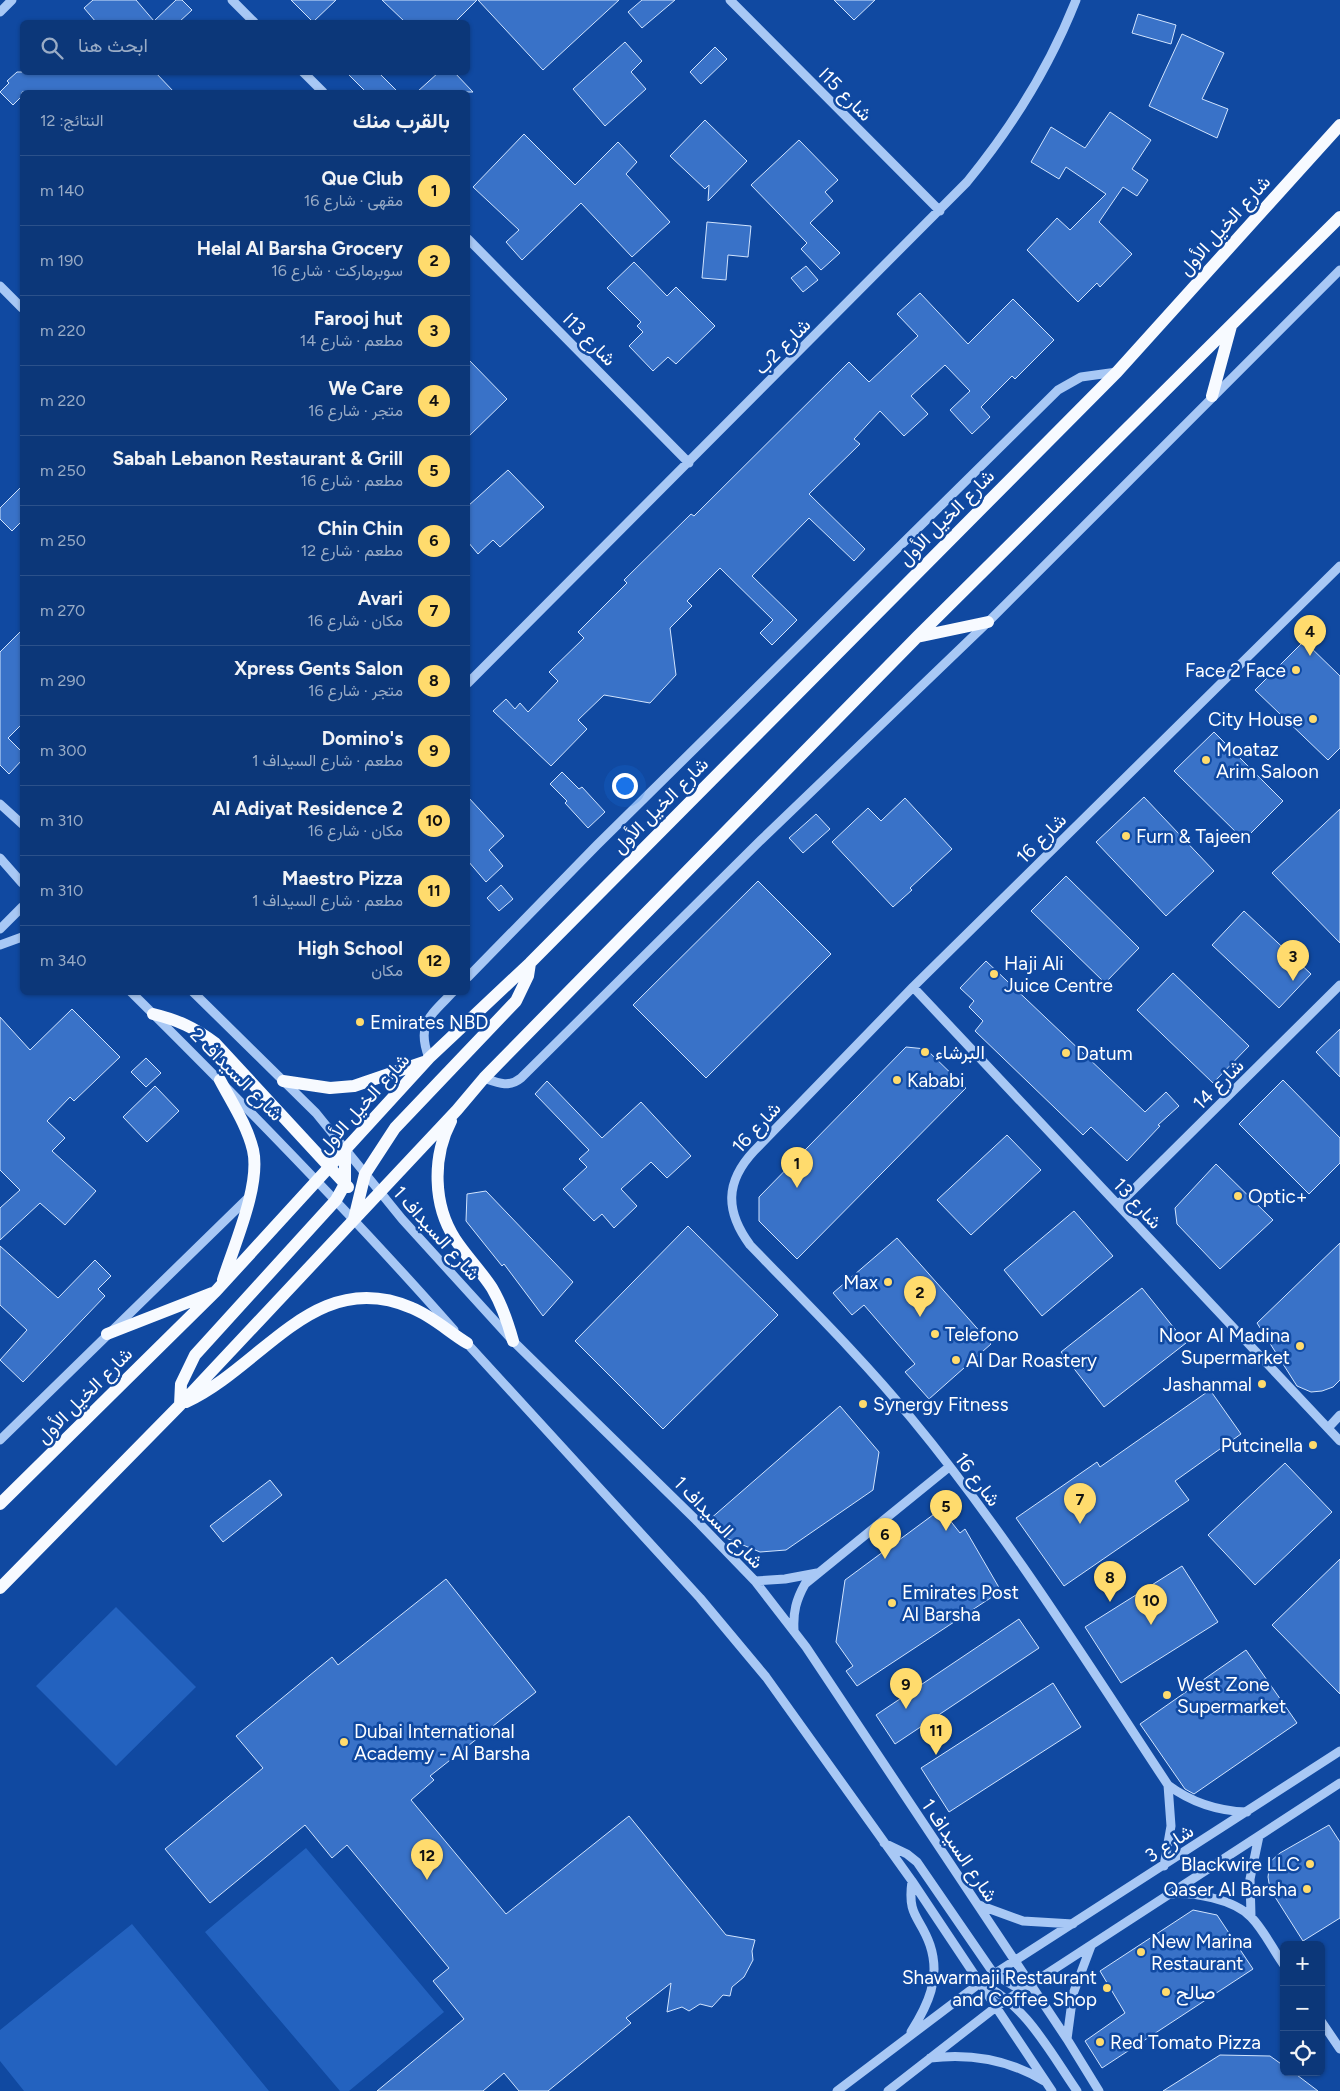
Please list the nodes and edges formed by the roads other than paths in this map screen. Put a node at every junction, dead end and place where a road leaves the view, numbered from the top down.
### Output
1 (12, 0) edge
2 (232, 0) edge
3 (730, 0) edge
4 (1076, 0) edge
5 (0, 12) edge
6 (252, 20) edge
7 (306, 75) edge
8 (321, 90) edge
9 (1340, 125) edge
10 (940, 211) junction
11 (1340, 217) edge
12 (470, 241) edge
13 (1340, 270) edge
14 (0, 286) edge
15 (20, 306) edge
16 (1231, 325) junction
17 (1117, 372) junction
18 (1212, 396) junction
19 (689, 463) junction
20 (1340, 566) edge
21 (988, 622) junction
22 (916, 637) junction
23 (470, 681) edge
24 (0, 804) edge
25 (20, 822) edge
26 (0, 858) edge
27 (20, 881) edge
28 (20, 909) edge
29 (0, 929) edge
30 (20, 938) edge
31 (0, 945) edge
32 (530, 963) junction
33 (470, 976) edge
34 (1340, 985) edge
35 (913, 987) junction
36 (134, 995) edge
37 (196, 995) edge
38 (450, 995) edge
39 (153, 1014) junction
40 (428, 1060) junction
41 (484, 1078) junction
42 (220, 1080) junction
43 (283, 1082) junction
44 (457, 1110) junction
45 (346, 1150) junction
46 (330, 1167) junction
47 (365, 1174) junction
48 (318, 1181) junction
49 (345, 1184) junction
50 (359, 1193) junction
51 (379, 1193) junction
52 (250, 1197) junction
53 (336, 1200) junction
54 (1118, 1205) junction
55 (354, 1219) junction
56 (219, 1288) junction
57 (107, 1334) junction
58 (513, 1342) junction
59 (466, 1344) junction
60 (180, 1405) junction
61 (1340, 1415) edge
62 (1328, 1428) junction
63 (0, 1440) edge
64 (1340, 1440) edge
65 (949, 1467) junction
66 (0, 1504) edge
67 (817, 1572) junction
68 (755, 1581) junction
69 (0, 1588) edge
70 (794, 1630) junction
71 (1340, 1751) edge
72 (1340, 1783) edge
73 (1168, 1785) junction
74 (1247, 1812) junction
75 (1259, 1836) junction
76 (884, 1843) junction
77 (1164, 1866) junction
78 (912, 1881) junction
79 (1169, 1894) junction
80 (977, 1904) junction
81 (1251, 1916) junction
82 (1073, 1924) junction
83 (1091, 1945) junction
84 (1280, 1959) edge
85 (1014, 1961) junction
86 (994, 1974) junction
87 (980, 1983) junction
88 (1031, 1986) junction
89 (1008, 2000) junction
90 (996, 2007) junction
91 (1325, 2027) edge
92 (907, 2038) junction
93 (1067, 2039) junction
94 (1340, 2049) edge
95 (929, 2058) junction
96 (1050, 2087) edge
97 (836, 2091) edge
98 (888, 2091) edge
99 (1077, 2091) edge
100 (1099, 2091) edge

1 - 5 street
2 - 6 street
3 - 10 street, شارع 15ا
4 - 10 street, شارع 2ب
7 - 8 street
9 - 17 main road, شارع الخيل الأول
10 - 19 street, شارع 2ب
11 - 16 main road
12 - 19 street, شارع 13ا
13 - 18 street
14 - 15 street
16 - 18 main road
16 - 22 main road
17 - 32 main road, شارع الخيل الأول
17 - 33 street
18 - 21 street
19 - 23 street, شارع 2ب
20 - 35 street, شارع 16
21 - 22 main road
21 - 41 street
22 - 41 main road
24 - 25 street
26 - 27 street
28 - 29 street
30 - 31 street
32 - 40 main road, شارع الخيل الأول
32 - 47 main road
34 - 54 street, شارع 14
35 - 54 street, شارع 13
35 - 65 street, شارع 16
36 - 39 street, شارع السيداف 2
37 - 43 street, شارع السيداف 2
38 - 40 street
39 - 42 street, شارع السيداف 2
39 - 46 main road
40 - 43 main road
40 - 45 main road, شارع الخيل الأول
41 - 44 main road
42 - 48 street, شارع السيداف 2
42 - 52 main road
43 - 45 street, شارع السيداف 2
44 - 51 main road
44 - 58 main road
45 - 46 main road, شارع الخيل الأول
45 - 47 street, شارع السيداف 1
45 - 49 main road
46 - 48 main road, شارع الخيل الأول
46 - 49 main road
47 - 50 main road
47 - 51 street, شارع السيداف 1
48 - 53 street
48 - 56 main road, شارع الخيل الأول
49 - 50 main road
49 - 53 main road
50 - 51 main road
50 - 55 main road
51 - 55 main road
51 - 58 street, شارع السيداف 1
52 - 56 main road
52 - 57 street
53 - 55 street
53 - 60 main road
54 - 62 street, شارع 13
55 - 59 street
55 - 60 main road
56 - 57 main road
56 - 66 main road, شارع الخيل الأول
57 - 63 street
58 - 68 street, شارع السيداف 1
59 - 60 main road
59 - 76 street
60 - 69 main road
61 - 62 street
62 - 64 street, شارع 13
65 - 67 street
65 - 73 street, شارع 16
67 - 68 street
67 - 70 street
68 - 70 street, شارع السيداف 1
70 - 80 street, شارع السيداف 1
71 - 74 street, شارع 3
72 - 75 street
73 - 74 street, شارع 16
73 - 77 street, شارع 16
74 - 77 street, شارع 3
75 - 79 street
75 - 81 street
76 - 78 street
76 - 86 street
77 - 82 street, شارع 3
78 - 87 street
78 - 92 street
79 - 81 street
79 - 83 street
80 - 82 street
80 - 85 street, شارع السيداف 1
81 - 84 street
82 - 85 street, شارع 3
83 - 88 street
83 - 93 street
85 - 86 street
85 - 88 street, شارع السيداف 1
86 - 87 street
86 - 88 street
87 - 89 street
87 - 90 street
87 - 92 street
88 - 89 street
88 - 93 street, شارع السيداف 1
89 - 90 street
89 - 99 street
90 - 95 street
90 - 96 street
91 - 94 street
92 - 97 street
93 - 100 street, شارع السيداف 1
95 - 96 street
95 - 98 street

